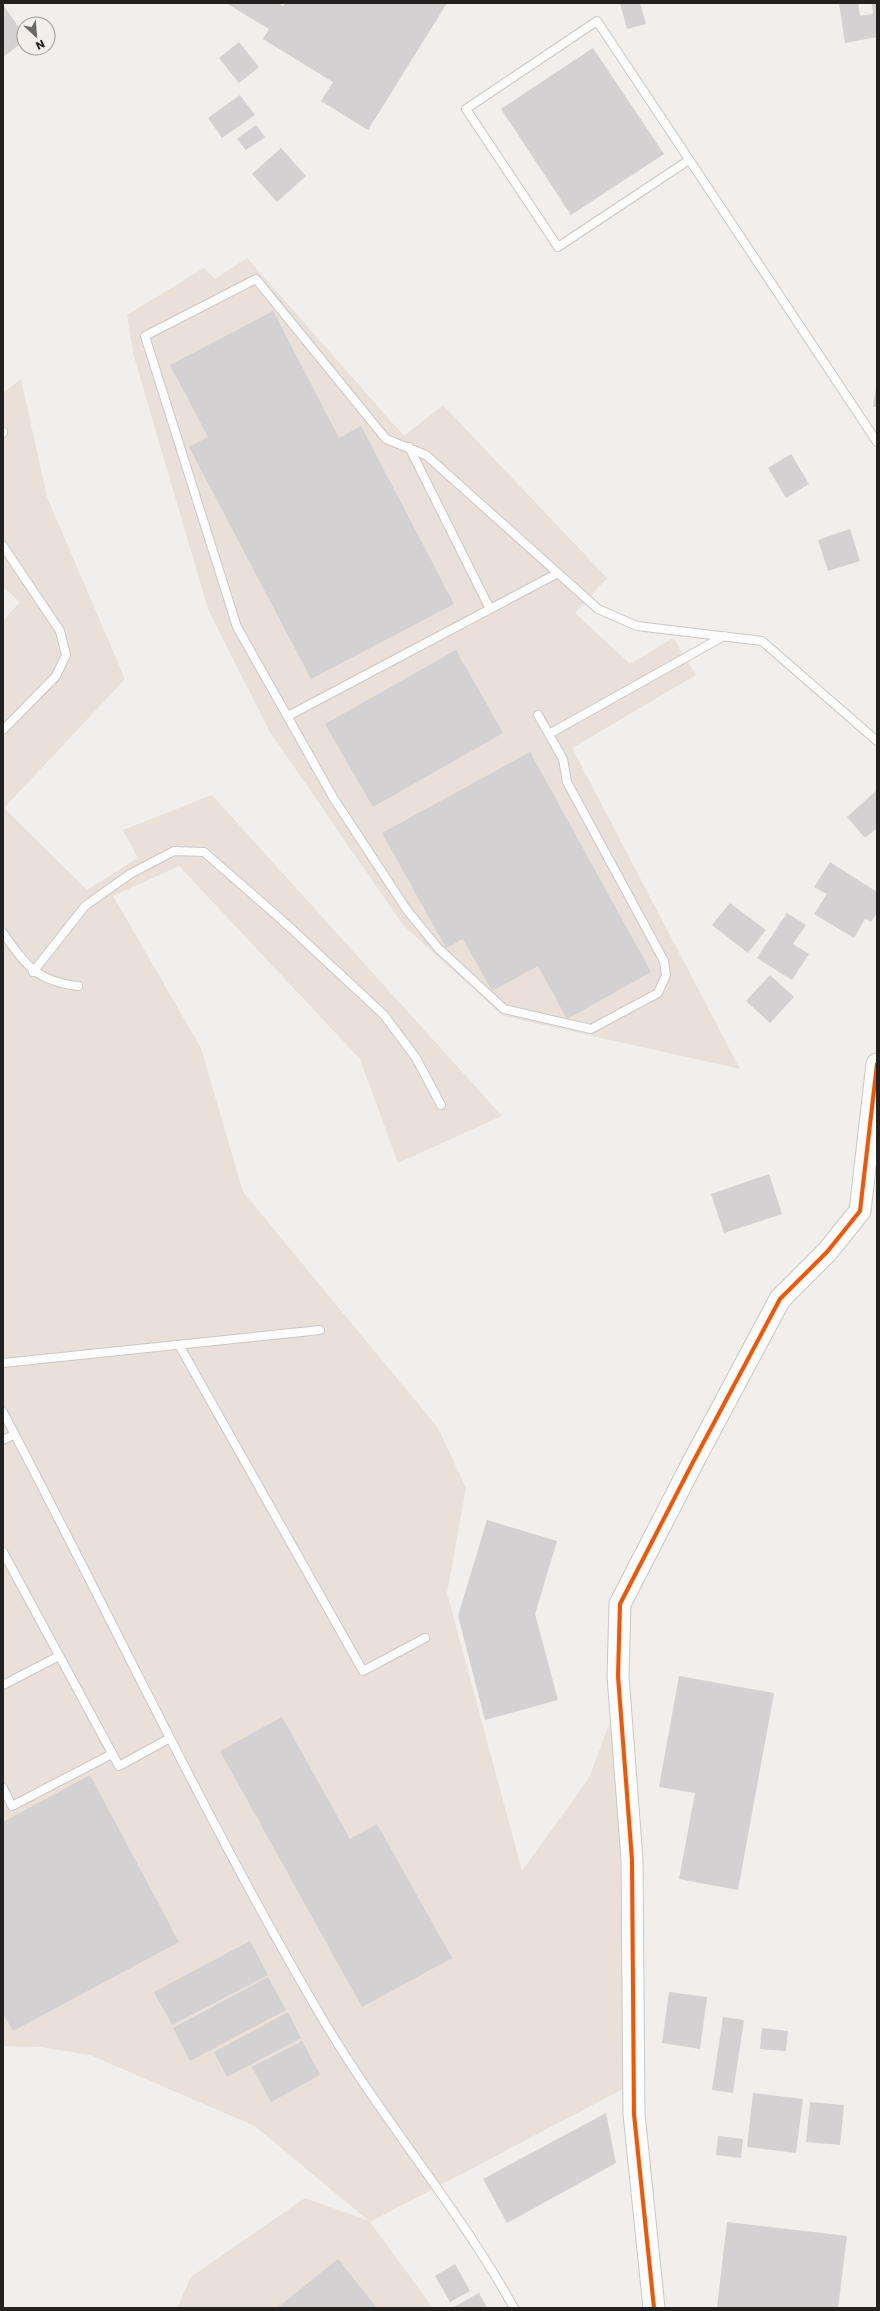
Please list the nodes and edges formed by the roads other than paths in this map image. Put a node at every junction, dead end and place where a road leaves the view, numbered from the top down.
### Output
1 (690, 160) junction
2 (877, 442) edge
3 (408, 447) junction
4 (3, 546) edge
5 (558, 573) junction
6 (490, 609) junction
7 (724, 636) junction
8 (538, 715) dead end
9 (288, 716) junction
10 (3, 730) edge
11 (549, 734) junction
12 (877, 741) edge
13 (3, 933) edge
14 (33, 972) junction
15 (78, 986) dead end
16 (877, 1064) edge
17 (441, 1105) dead end
18 (320, 1330) dead end
19 (179, 1345) junction
20 (3, 1363) edge
21 (3, 1412) edge
22 (15, 1434) junction
23 (3, 1440) edge
24 (3, 1552) edge
25 (425, 1638) dead end
26 (59, 1656) junction
27 (3, 1685) edge
28 (170, 1738) junction
29 (112, 1754) junction
30 (3, 1788) edge
31 (514, 2308) edge
32 (654, 2308) edge

1 - 1 lane
1 - 2 lane
3 - 5 lane
3 - 6 lane
3 - 9 lane
4 - 10 lane
5 - 6 lane
5 - 7 lane
6 - 9 lane
7 - 11 lane
7 - 12 lane
8 - 11 lane
9 - 11 lane
13 - 14 lane
14 - 15 lane
14 - 17 lane
16 - 32 street
18 - 19 lane
19 - 20 lane
19 - 25 lane
21 - 22 lane
22 - 23 lane
22 - 28 lane
24 - 26 lane
26 - 27 lane
26 - 29 lane
28 - 29 lane
28 - 31 lane
29 - 30 lane

